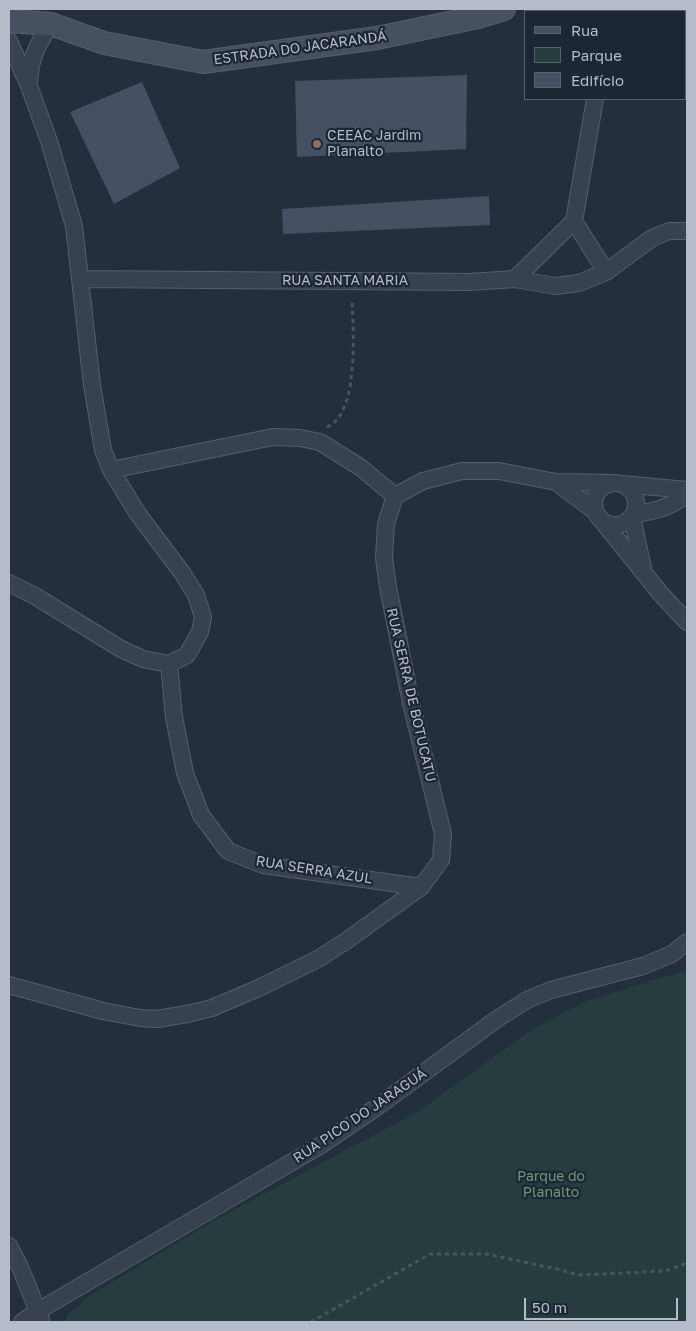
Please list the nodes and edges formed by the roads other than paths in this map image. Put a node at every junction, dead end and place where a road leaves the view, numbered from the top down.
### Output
1 (504, 9) edge
2 (9, 21) edge
3 (51, 24) junction
4 (9, 41) edge
5 (29, 86) junction
6 (595, 100) edge
7 (574, 221) junction
8 (687, 231) edge
9 (606, 272) junction
10 (80, 279) junction
11 (515, 279) junction
12 (111, 470) junction
13 (556, 482) junction
14 (618, 484) junction
15 (687, 492) edge
16 (395, 496) junction
17 (597, 514) junction
18 (633, 515) junction
19 (644, 573) junction
20 (9, 583) edge
21 (687, 622) edge
22 (169, 664) junction
23 (421, 887) junction
24 (687, 942) edge
25 (9, 984) edge
26 (9, 1246) edge
27 (40, 1316) edge
28 (22, 1322) edge

1 - 3 main road, ESTRADA DO JACARANDÁ
2 - 3 main road, ESTRADA DO JACARANDÁ
3 - 5 street
4 - 5 street
5 - 10 street
6 - 7 street
7 - 9 street
7 - 11 street
8 - 9 street, RUA SANTA MARIA
9 - 11 street, RUA SANTA MARIA
10 - 11 street, RUA SANTA MARIA
10 - 12 street
12 - 16 street
12 - 22 street
13 - 14 street
13 - 16 street
13 - 17 street
14 - 15 street
14 - 17 street
14 - 18 street
15 - 18 street
16 - 23 street, RUA SERRA DE BOTUCATU
17 - 18 street
17 - 19 street
18 - 19 street
19 - 21 street
20 - 22 street
22 - 23 street, RUA SERRA AZUL
23 - 25 street, RUA SERRA DE BOTUCATU
24 - 27 street, RUA PICO DO JARAGUÁ
26 - 27 street
27 - 28 street, RUA PICO DO JARAGUÁ

